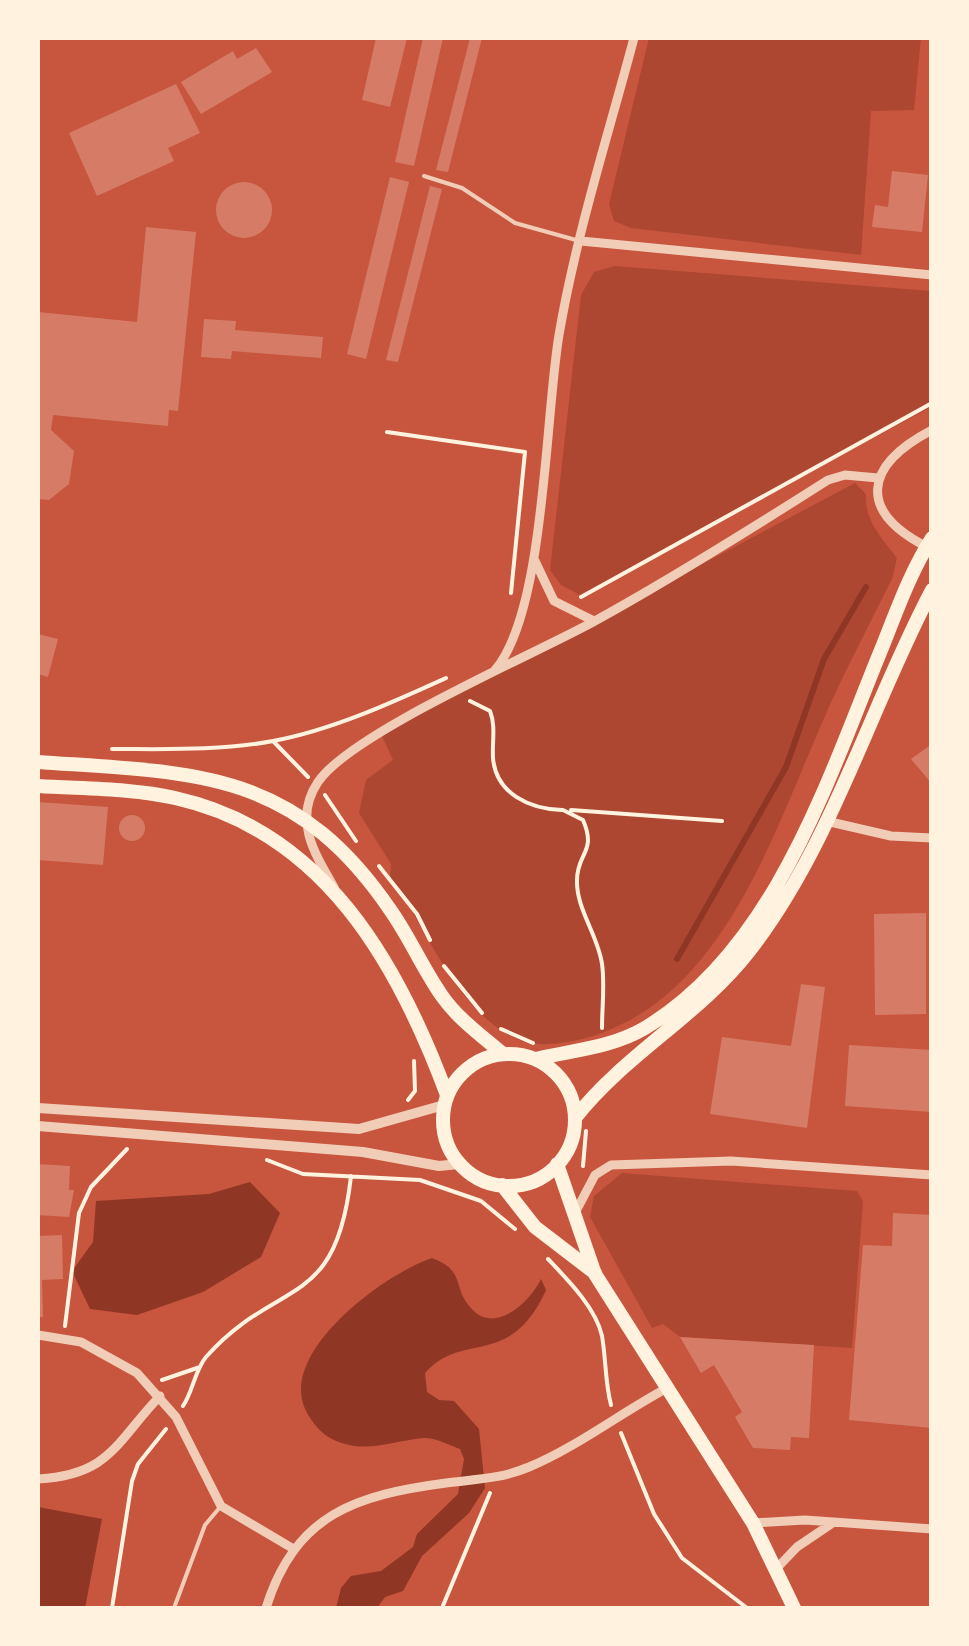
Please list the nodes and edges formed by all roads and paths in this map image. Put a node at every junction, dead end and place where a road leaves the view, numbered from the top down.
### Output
1 (634, 38) edge
2 (424, 176) dead end
3 (580, 241) junction
4 (932, 275) edge
5 (932, 403) edge
6 (932, 430) edge
7 (387, 432) dead end
8 (878, 478) junction
9 (930, 545) edge
10 (534, 558) junction
11 (932, 590) edge
12 (554, 601) junction
13 (515, 620) junction
14 (594, 622) junction
15 (461, 671) dead end
16 (490, 676) junction
17 (461, 692) junction
18 (274, 741) junction
19 (100, 749) dead end
20 (38, 762) edge
21 (38, 786) edge
22 (315, 786) junction
23 (563, 810) junction
24 (305, 817) junction
25 (818, 818) junction
26 (722, 821) dead end
27 (932, 838) edge
28 (365, 851) dead end
29 (377, 864) dead end
30 (338, 894) junction
31 (432, 944) dead end
32 (440, 960) dead end
33 (599, 1034) dead end
34 (429, 1046) junction
35 (537, 1052) junction
36 (503, 1054) junction
37 (446, 1100) junction
38 (406, 1102) dead end
39 (38, 1108) edge
40 (582, 1120) junction
41 (38, 1126) edge
42 (109, 1148) dead end
43 (254, 1159) dead end
44 (460, 1164) junction
45 (557, 1164) junction
46 (932, 1175) edge
47 (351, 1176) junction
48 (502, 1185) junction
49 (566, 1191) junction
50 (575, 1213) junction
51 (525, 1214) junction
52 (508, 1223) junction
53 (518, 1232) dead end
54 (539, 1250) dead end
55 (595, 1274) junction
56 (38, 1335) edge
57 (65, 1339) junction
58 (200, 1367) junction
59 (146, 1382) junction
60 (669, 1387) junction
61 (160, 1396) junction
62 (176, 1417) junction
63 (616, 1417) junction
64 (38, 1479) edge
65 (494, 1479) junction
66 (221, 1506) junction
67 (753, 1523) junction
68 (831, 1524) junction
69 (932, 1528) edge
70 (292, 1548) junction
71 (776, 1570) junction
72 (112, 1608) edge
73 (174, 1608) edge
74 (266, 1608) edge
75 (442, 1608) edge
76 (747, 1608) edge
77 (794, 1608) edge

1 - 3 street
2 - 3 lane
3 - 4 street
3 - 10 street
5 - 12 path
6 - 8 street
7 - 13 path
8 - 9 street
8 - 14 street
9 - 25 main road
10 - 12 street
10 - 13 street
11 - 25 main road
12 - 14 street
13 - 16 street
14 - 16 street
15 - 18 path
16 - 17 street
17 - 22 street
17 - 23 path
18 - 19 path
18 - 22 path
20 - 24 main road
21 - 30 main road
22 - 24 street
22 - 28 path
23 - 26 path
23 - 33 path
24 - 30 street
24 - 36 main road
25 - 27 street
25 - 35 main road
25 - 40 main road
29 - 31 path
30 - 34 main road
32 - 35 path
34 - 37 main road
34 - 38 path
35 - 36 main road
35 - 40 main road
36 - 37 main road
37 - 39 street
37 - 44 main road
40 - 45 main road
40 - 49 path
41 - 44 street
42 - 57 path
43 - 47 path
44 - 48 main road
45 - 48 main road
45 - 49 main road
46 - 50 street
47 - 52 path
47 - 58 path
48 - 51 main road
49 - 50 main road
50 - 55 main road
51 - 52 path
51 - 55 main road
52 - 53 path
54 - 63 path
55 - 60 main road
56 - 57 street
57 - 59 street
58 - 59 path
58 - 62 path
59 - 61 street
60 - 63 street
60 - 67 main road
61 - 62 street
61 - 64 street
62 - 66 street
62 - 72 path
63 - 65 street
63 - 76 path
65 - 70 street
65 - 75 path
66 - 70 street
66 - 73 lane
67 - 68 street
67 - 71 main road
68 - 69 street
68 - 71 street
70 - 74 street
71 - 77 main road

